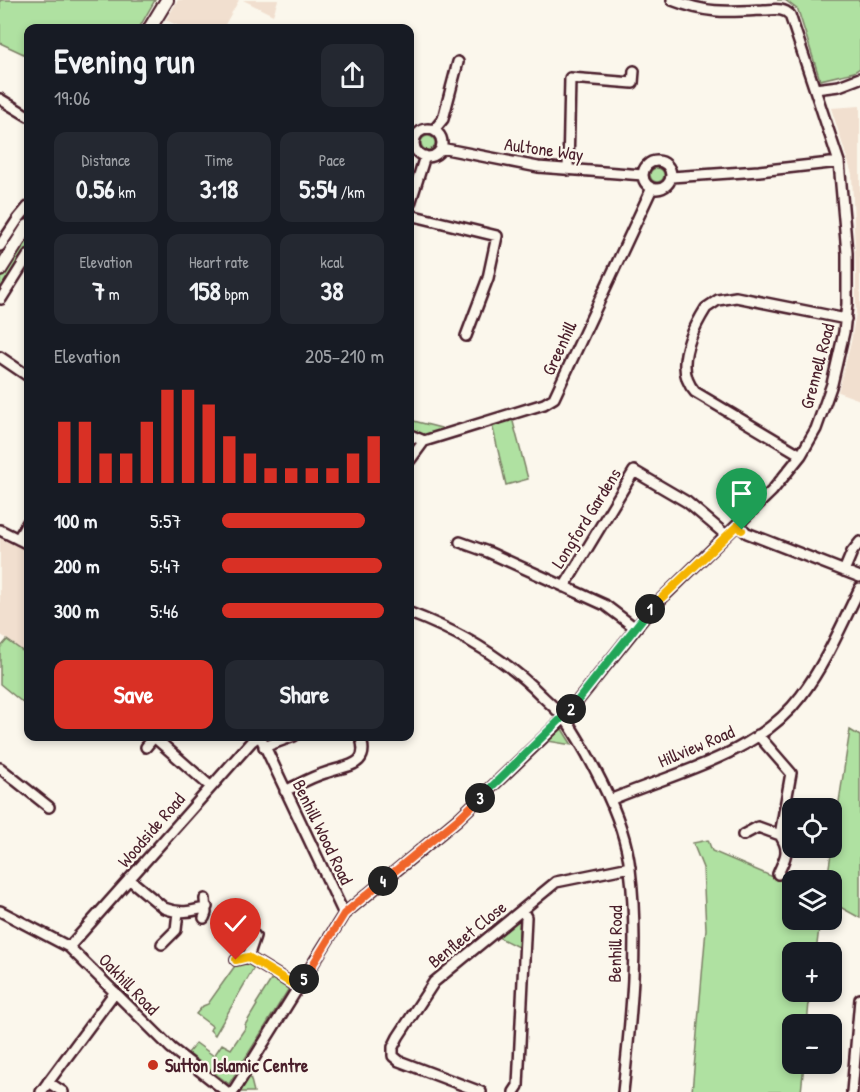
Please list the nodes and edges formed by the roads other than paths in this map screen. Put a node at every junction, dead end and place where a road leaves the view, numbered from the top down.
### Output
1 (167, 0) edge
2 (672, 0) edge
3 (156, 24) edge
4 (458, 62) dead end
5 (634, 71) dead end
6 (860, 78) edge
7 (814, 89) junction
8 (0, 99) edge
9 (24, 114) edge
10 (434, 130) junction
11 (414, 136) edge
12 (414, 144) edge
13 (441, 148) junction
14 (425, 156) junction
15 (839, 162) junction
16 (568, 170) junction
17 (643, 175) junction
18 (671, 177) junction
19 (652, 188) junction
20 (414, 191) edge
21 (24, 212) edge
22 (414, 216) edge
23 (24, 232) edge
24 (0, 246) edge
25 (24, 262) edge
26 (0, 270) edge
27 (1, 299) edge
28 (846, 319) junction
29 (465, 336) dead end
30 (0, 357) edge
31 (24, 373) edge
32 (414, 437) edge
33 (424, 441) junction
34 (414, 455) edge
35 (801, 455) junction
36 (738, 525) junction
37 (24, 529) edge
38 (0, 530) edge
39 (726, 536) junction
40 (18, 539) junction
41 (24, 542) edge
42 (460, 542) dead end
43 (860, 542) edge
44 (844, 571) junction
45 (860, 577) edge
46 (564, 587) junction
47 (860, 588) edge
48 (414, 615) edge
49 (634, 627) junction
50 (564, 718) junction
51 (758, 735) junction
52 (151, 741) edge
53 (159, 741) edge
54 (252, 741) edge
55 (261, 741) edge
56 (280, 741) edge
57 (362, 741) edge
58 (146, 747) dead end
59 (264, 747) junction
60 (0, 768) edge
61 (211, 787) junction
62 (285, 790) junction
63 (610, 800) junction
64 (49, 807) dead end
65 (744, 835) dead end
66 (780, 835) junction
67 (630, 867) junction
68 (778, 873) dead end
69 (129, 879) junction
70 (522, 910) junction
71 (178, 912) junction
72 (344, 914) junction
73 (2, 916) edge
74 (204, 918) dead end
75 (255, 936) dead end
76 (162, 944) dead end
77 (69, 947) junction
78 (248, 957) junction
79 (236, 960) dead end
80 (299, 988) junction
81 (115, 992) junction
82 (860, 999) edge
83 (48, 1082) junction
84 (41, 1092) edge
85 (63, 1092) edge
86 (227, 1092) edge
87 (233, 1092) edge
88 (481, 1092) edge
89 (514, 1092) edge
90 (623, 1092) edge
91 (852, 1092) edge

1 - 3 main road
2 - 7 street, Grennell Road
4 - 10 street
5 - 16 street
6 - 7 street
7 - 15 street, Grennell Road
8 - 9 street
10 - 11 street
10 - 13 street
12 - 14 street
13 - 14 street
13 - 16 street, Aultone Way
14 - 20 street
15 - 18 street
15 - 28 street, Grennell Road
16 - 17 street, Aultone Way
17 - 18 street, Aultone Way
17 - 19 street
18 - 19 street
19 - 33 street, Greenhill
21 - 24 street
22 - 29 street
23 - 26 main road
25 - 27 street
28 - 35 street, Grennell Road
28 - 35 street
30 - 31 street
32 - 33 street
33 - 34 street
35 - 36 street, Grennell Road
36 - 39 street, Grennell Road
36 - 44 street
37 - 40 street
38 - 40 street
39 - 46 street, Longford Gardens
39 - 49 street, Grennell Road
40 - 41 street
42 - 46 street
43 - 44 street
44 - 45 street
46 - 49 street
47 - 51 street, Hillview Road
48 - 50 street, Benhill Road
49 - 50 street, Grennell Road
50 - 63 street, Benhill Road
50 - 72 street, Grennell Road
51 - 63 street, Hillview Road
51 - 66 street
52 - 58 street
53 - 61 street
54 - 61 street, Woodside Road
55 - 59 street, Benhill Wood Road
56 - 59 street
57 - 62 street
59 - 62 street, Benhill Wood Road
60 - 64 street
61 - 69 street, Woodside Road
62 - 72 street, Benhill Wood Road
63 - 67 street, Benhill Road
65 - 66 street
66 - 68 street
67 - 70 street, Benfleet Close
67 - 90 street, Benhill Road
69 - 71 street
69 - 77 street, Woodside Road
70 - 88 street, Benfleet Close
70 - 89 street, Benfleet Close
71 - 74 street
71 - 76 street
72 - 80 street, Benhill Wood Road
73 - 77 street, Oakhill Road
75 - 78 street
77 - 81 street, Oakhill Road
78 - 79 street
78 - 80 street
80 - 87 street, Benhill Wood Road
81 - 83 street
81 - 86 street, Oakhill Road
82 - 91 street
83 - 84 street
83 - 85 street

